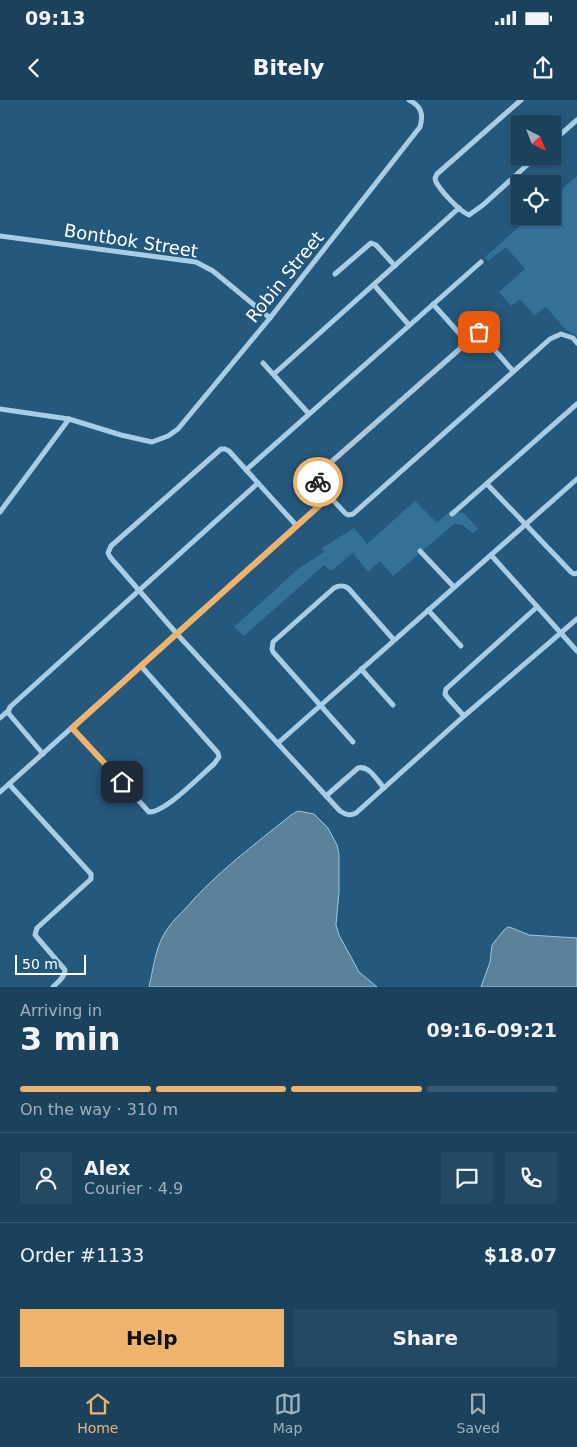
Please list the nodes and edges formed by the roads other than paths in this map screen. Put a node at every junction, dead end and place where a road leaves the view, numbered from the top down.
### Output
1 (409, 100) edge
2 (520, 100) edge
3 (577, 120) edge
4 (561, 134) edge
5 (527, 165) edge
6 (459, 208) junction
7 (0, 236) edge
8 (480, 262) dead end
9 (395, 266) junction
10 (335, 274) dead end
11 (374, 284) junction
12 (433, 304) junction
13 (496, 317) dead end
14 (270, 318) junction
15 (409, 325) junction
16 (479, 332) junction
17 (467, 342) junction
18 (577, 343) edge
19 (263, 363) dead end
20 (513, 371) junction
21 (274, 374) junction
22 (577, 404) edge
23 (0, 409) edge
24 (309, 414) junction
25 (69, 419) junction
26 (246, 470) junction
27 (577, 479) edge
28 (258, 483) junction
29 (487, 484) junction
30 (330, 496) junction
31 (0, 512) edge
32 (452, 514) dead end
33 (526, 524) junction
34 (296, 526) junction
35 (420, 550) dead end
36 (491, 555) junction
37 (577, 573) edge
38 (454, 587) junction
39 (140, 591) junction
40 (538, 607) junction
41 (428, 610) junction
42 (577, 619) edge
43 (561, 633) junction
44 (177, 634) junction
45 (394, 640) junction
46 (462, 646) dead end
47 (577, 650) edge
48 (141, 666) junction
49 (361, 669) junction
50 (393, 705) dead end
51 (320, 706) junction
52 (9, 710) junction
53 (464, 716) junction
54 (0, 718) edge
55 (72, 728) junction
56 (353, 742) dead end
57 (278, 743) junction
58 (43, 754) junction
59 (9, 784) junction
60 (384, 788) junction
61 (0, 792) edge
62 (326, 796) junction
63 (52, 987) edge

1 - 14 street, Robin Street
2 - 6 street
3 - 4 street
5 - 6 street
6 - 9 street
7 - 14 street, Bontbok Street
8 - 12 street
9 - 10 street
9 - 11 street
11 - 15 street
11 - 21 street
12 - 15 street
12 - 17 street
13 - 16 street
14 - 25 street, Robin Street
15 - 24 street
16 - 17 street
16 - 20 street
17 - 30 street
18 - 20 street
19 - 21 street
20 - 30 street
21 - 24 street
22 - 29 street
23 - 25 street
24 - 26 street
25 - 31 street
26 - 28 street
26 - 39 street
27 - 33 street
28 - 34 street
28 - 39 street
29 - 32 street
29 - 33 street
30 - 34 street
33 - 36 street
33 - 37 street
34 - 44 street
35 - 38 street
36 - 38 street
36 - 40 street
38 - 41 street
39 - 44 street
39 - 52 street
40 - 43 street
40 - 53 street
41 - 45 street
41 - 46 street
42 - 43 street
43 - 47 street
43 - 53 street
44 - 48 street
44 - 57 street
45 - 49 street
45 - 51 street
48 - 55 street
48 - 55 street
49 - 50 street
49 - 51 street
51 - 56 street
51 - 57 street
52 - 54 street
52 - 58 street
53 - 60 street
55 - 58 street
57 - 62 street
58 - 59 street
59 - 61 street
59 - 63 street
60 - 62 street
60 - 62 street

